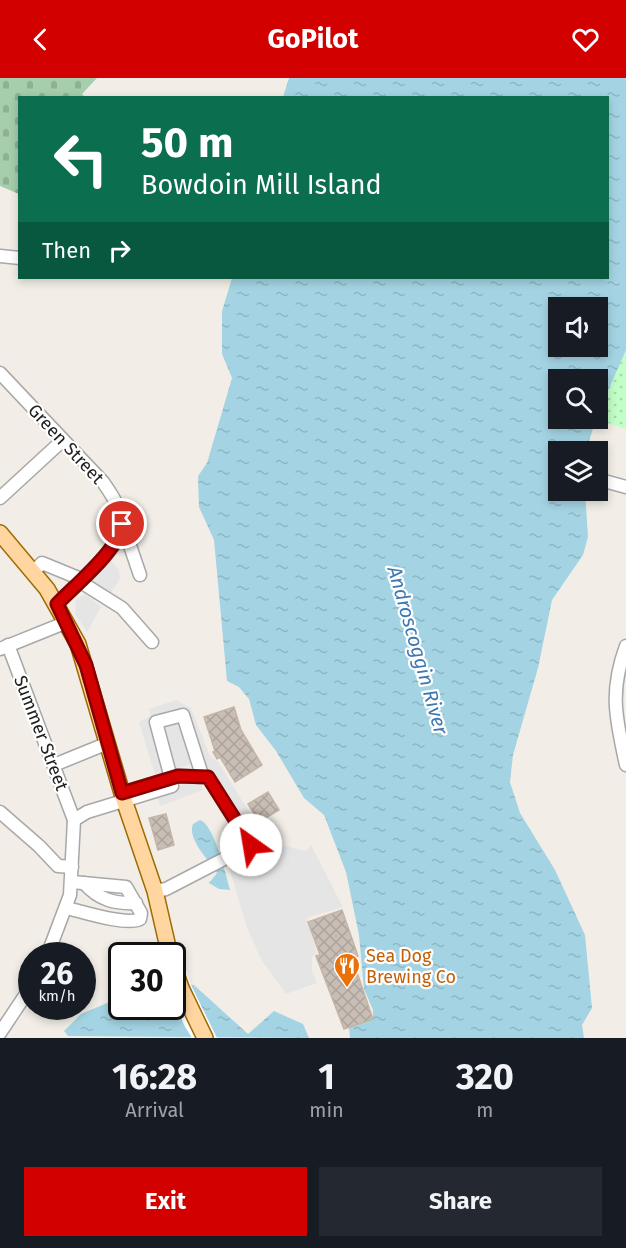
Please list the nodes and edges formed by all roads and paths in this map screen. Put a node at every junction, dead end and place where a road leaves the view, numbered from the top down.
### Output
1 (0, 256) edge
2 (18, 258) edge
3 (0, 373) edge
4 (63, 440) junction
5 (608, 482) edge
6 (626, 486) edge
7 (0, 498) edge
8 (122, 532) junction
9 (0, 533) edge
10 (33, 572) junction
11 (140, 575) dead end
12 (80, 580) junction
13 (57, 604) junction
14 (67, 622) junction
15 (153, 642) dead end
16 (626, 646) edge
17 (4, 647) edge
18 (620, 712) edge
19 (108, 744) junction
20 (625, 760) edge
21 (54, 765) junction
22 (202, 775) junction
23 (186, 777) junction
24 (171, 778) junction
25 (123, 796) junction
26 (0, 812) edge
27 (74, 820) junction
28 (72, 867) junction
29 (78, 883) junction
30 (155, 891) junction
31 (67, 908) junction
32 (53, 942) edge
33 (166, 942) edge
34 (186, 998) edge
35 (18, 1007) edge
36 (0, 1033) edge
37 (205, 1038) edge

1 - 2 street
3 - 4 street, Green Street
4 - 7 street
4 - 8 street, Green Street
5 - 6 street
8 - 11 street, Green Street
8 - 12 street
9 - 10 main road
10 - 12 street
10 - 13 main road
12 - 13 street
12 - 15 street
13 - 14 main road
14 - 17 street, Summer Street
14 - 19 main road
16 - 18 street
17 - 21 street, Summer Street
18 - 20 street
19 - 21 street
19 - 25 main road
21 - 27 street, Summer Street
22 - 23 street
22 - 24 street
22 - 30 street
23 - 24 street
23 - 25 street
24 - 25 street
25 - 27 street
25 - 30 main road
26 - 28 street
27 - 28 street, Summer Street
28 - 29 street, Summer Street
29 - 31 street, Summer Street
29 - 31 street
30 - 33 main road
31 - 32 street, Summer Street
34 - 37 main road
35 - 36 street

